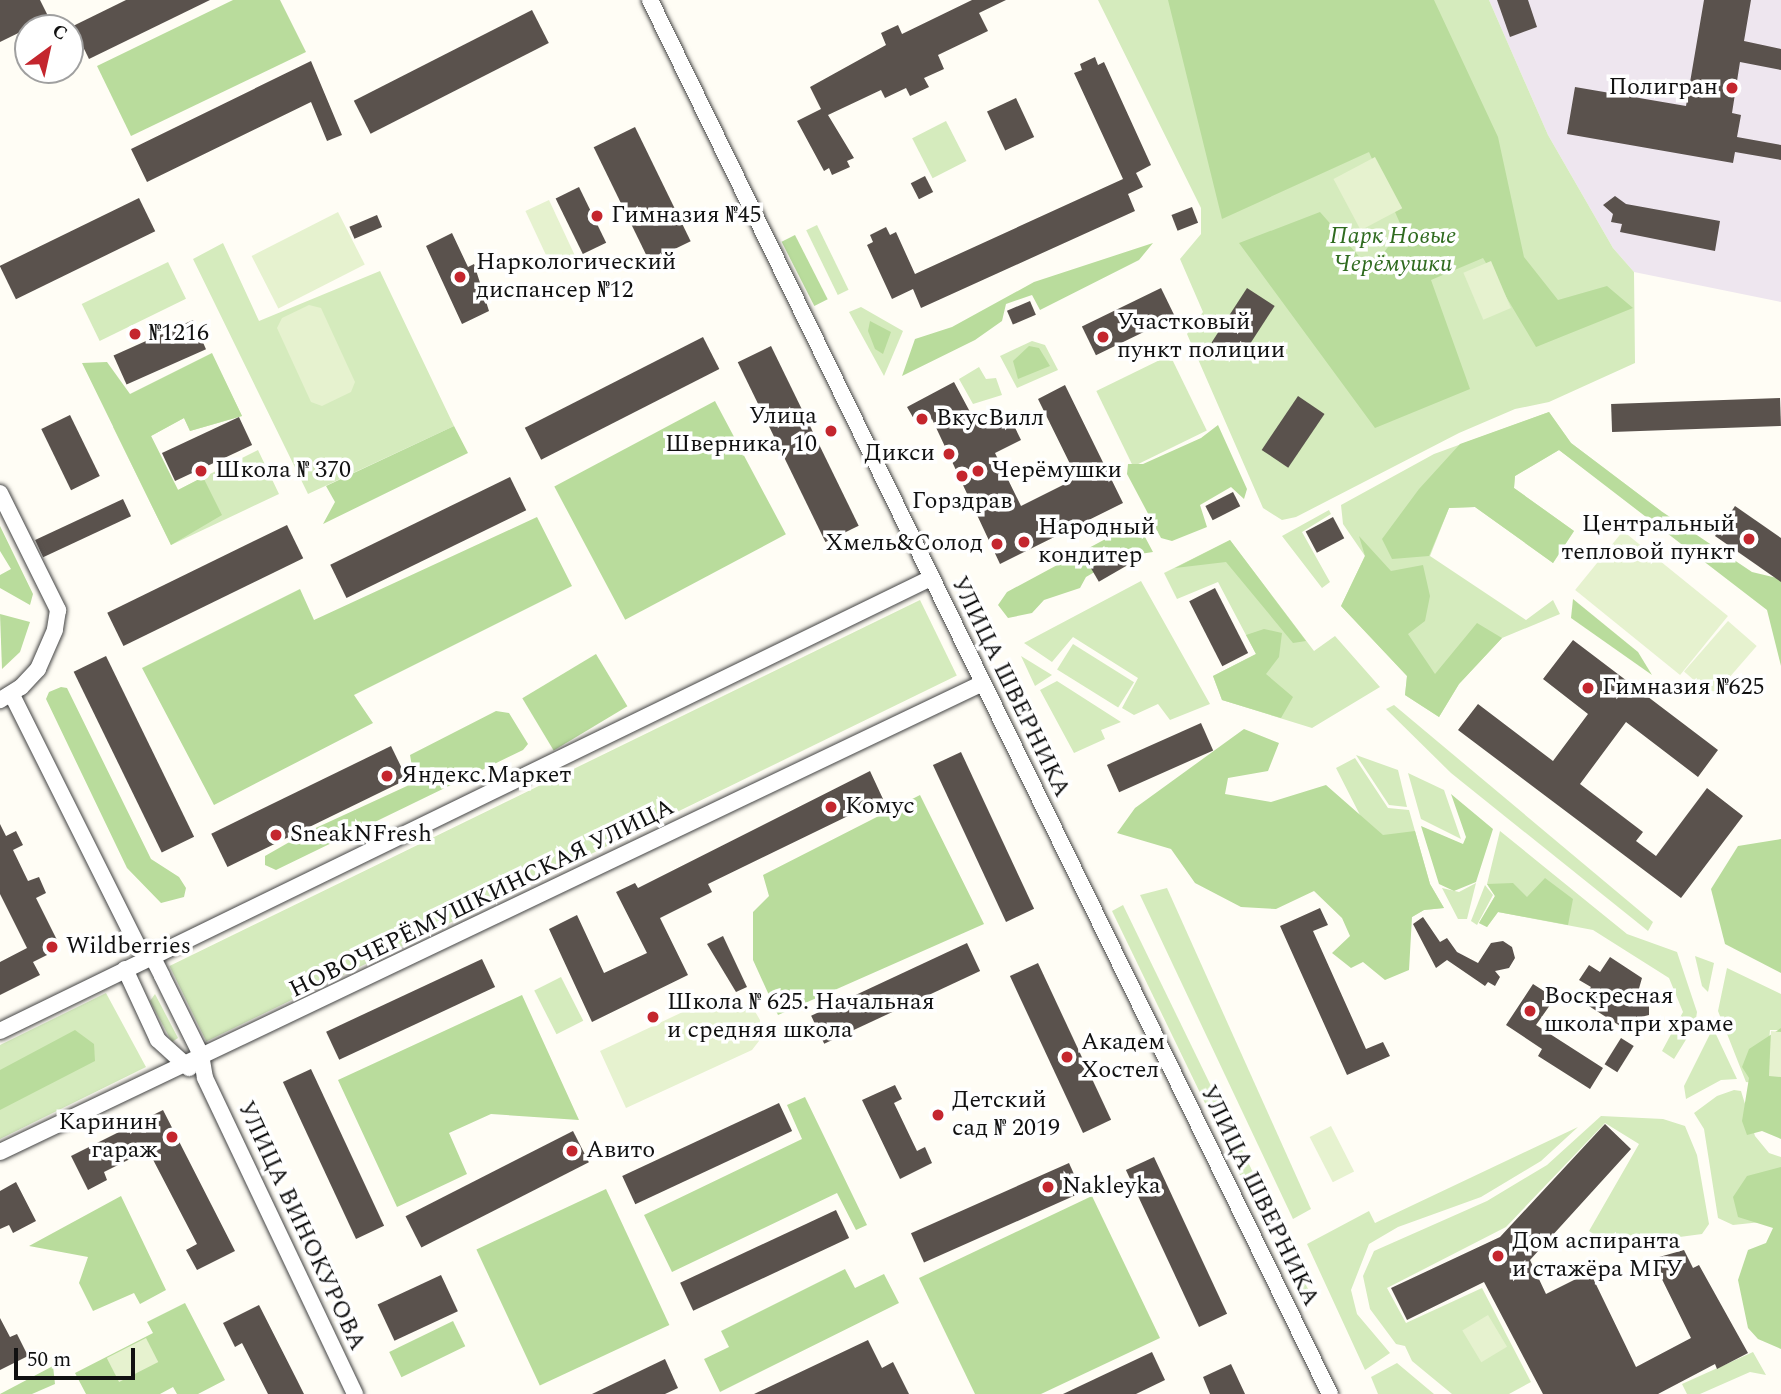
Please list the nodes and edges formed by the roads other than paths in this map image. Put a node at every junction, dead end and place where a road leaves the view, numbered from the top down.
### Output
1 (650, 0) edge
2 (0, 492) edge
3 (931, 578) junction
4 (983, 683) junction
5 (6, 698) edge
6 (137, 945) junction
7 (152, 956) junction
8 (125, 969) junction
9 (0, 1031) edge
10 (201, 1055) junction
11 (182, 1064) junction
12 (205, 1078) junction
13 (0, 1152) edge
14 (355, 1394) edge
15 (1330, 1394) edge

1 - 3 street, УЛИЦА ШВЕРНИКА
2 - 5 street, УЛИЦА ВИНОКУРОВА
3 - 4 street, УЛИЦА ШВЕРНИКА
3 - 7 street
4 - 10 street, НОВОЧЕРЁМУШКИНСКАЯ УЛИЦА
4 - 15 street, УЛИЦА ШВЕРНИКА
5 - 6 street, УЛИЦА ВИНОКУРОВА
6 - 7 street, УЛИЦА ВИНОКУРОВА
6 - 8 street
7 - 8 street
7 - 10 street, УЛИЦА ВИНОКУРОВА
8 - 9 street
8 - 11 street
10 - 11 street, НОВОЧЕРЁМУШКИНСКАЯ УЛИЦА
10 - 12 street, УЛИЦА ВИНОКУРОВА
11 - 12 street
11 - 13 street, НОВОЧЕРЁМУШКИНСКАЯ УЛИЦА
12 - 14 street, УЛИЦА ВИНОКУРОВА

